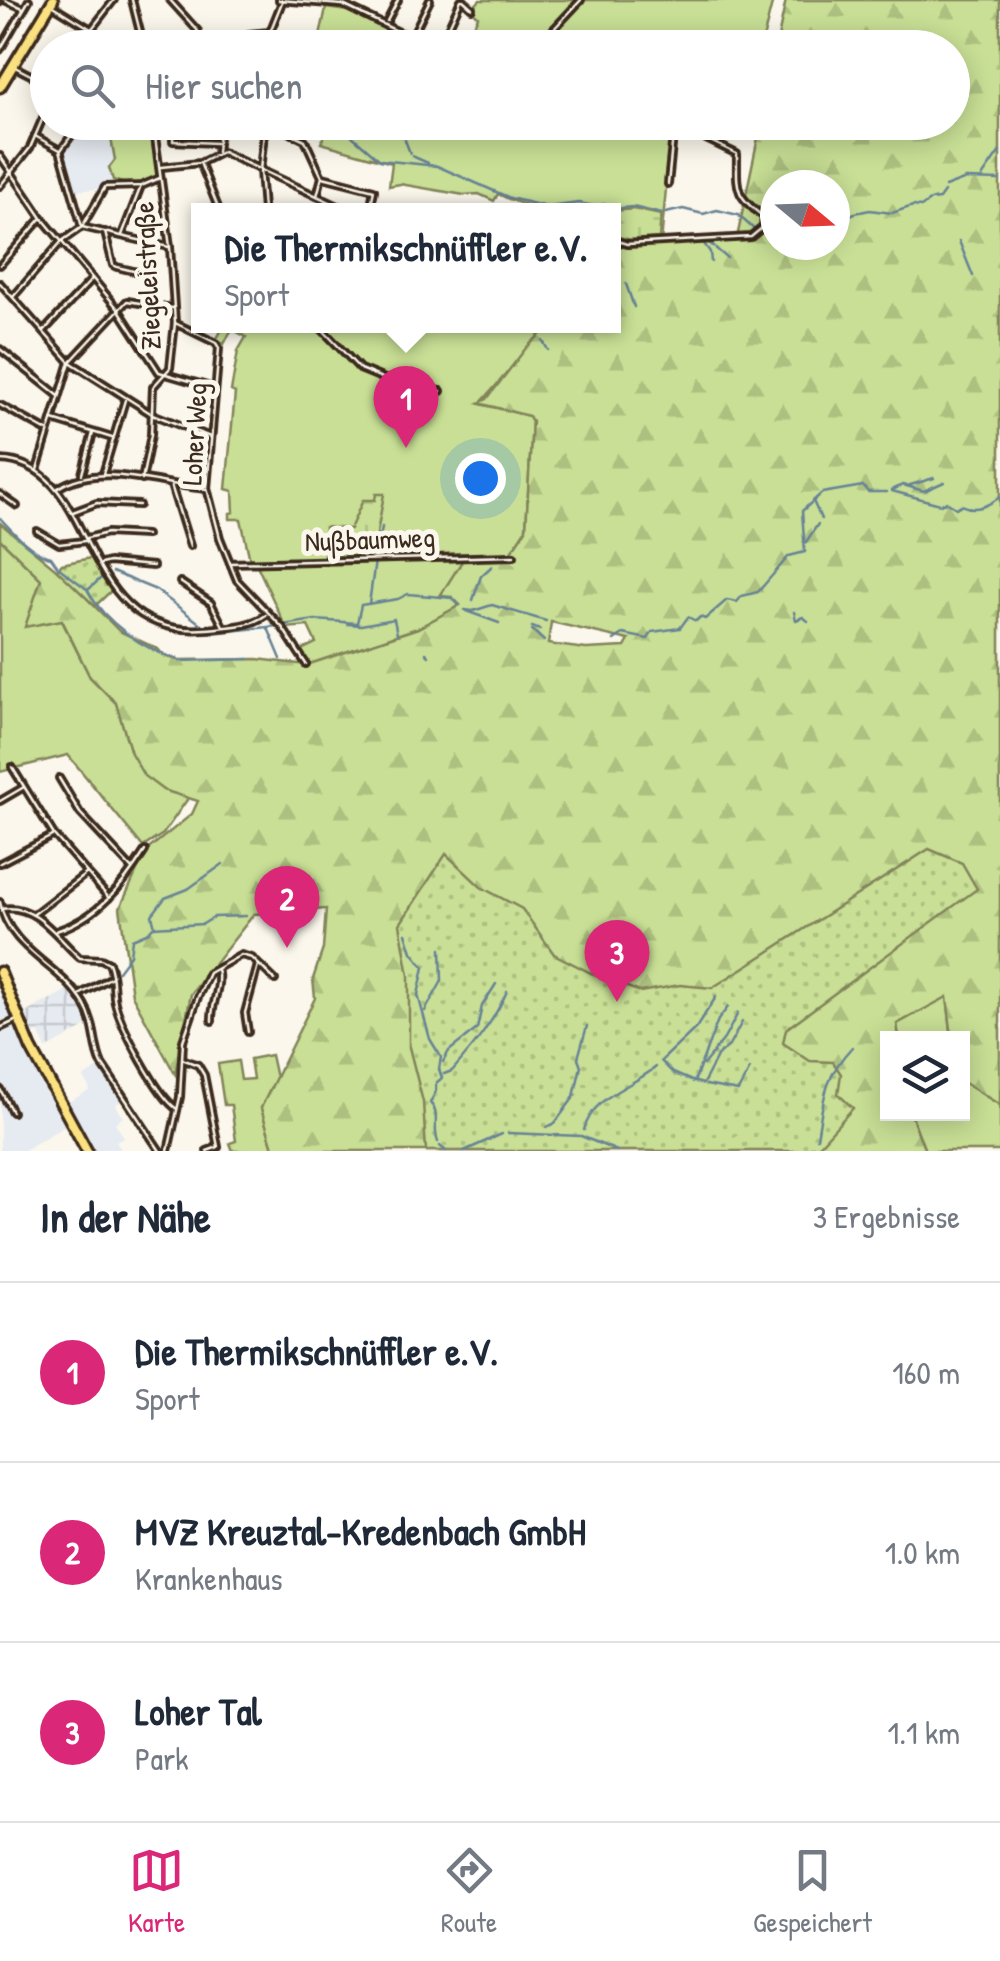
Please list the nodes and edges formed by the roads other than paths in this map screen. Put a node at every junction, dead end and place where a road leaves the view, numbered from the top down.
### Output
1 (4, 0) edge
2 (29, 0) edge
3 (114, 0) edge
4 (132, 0) edge
5 (170, 0) edge
6 (281, 0) edge
7 (398, 0) edge
8 (430, 0) edge
9 (462, 0) edge
10 (581, 0) edge
11 (52, 2) edge
12 (345, 2) edge
13 (472, 8) dead end
14 (24, 9) junction
15 (385, 23) junction
16 (90, 29) joint
17 (35, 30) edge
18 (138, 30) edge
19 (197, 30) edge
20 (271, 30) edge
21 (400, 30) edge
22 (415, 30) edge
23 (448, 30) edge
24 (553, 30) edge
25 (30, 38) edge
26 (0, 50) edge
27 (13, 66) junction
28 (30, 75) edge
29 (0, 87) edge
30 (33, 140) edge
31 (42, 140) edge
32 (68, 140) edge
33 (156, 140) edge
34 (174, 140) edge
35 (264, 140) edge
36 (305, 140) edge
37 (672, 140) edge
38 (708, 140) edge
39 (216, 142) joint
40 (60, 150) junction
41 (218, 154) junction
42 (0, 156) edge
43 (200, 163) junction
44 (160, 167) junction
45 (260, 170) junction
46 (13, 172) junction
47 (161, 177) junction
48 (322, 177) junction
49 (668, 184) dead end
50 (0, 186) edge
51 (141, 186) junction
52 (317, 196) junction
53 (216, 203) edge
54 (262, 203) edge
55 (332, 203) edge
56 (371, 203) edge
57 (42, 218) junction
58 (82, 227) junction
59 (105, 232) junction
60 (122, 236) junction
61 (62, 241) junction
62 (621, 242) edge
63 (155, 244) junction
64 (170, 247) junction
65 (0, 265) edge
66 (92, 278) junction
67 (0, 283) edge
68 (13, 296) junction
69 (174, 309) junction
70 (119, 310) junction
71 (175, 323) junction
72 (44, 331) junction
73 (191, 331) edge
74 (195, 333) edge
75 (326, 333) edge
76 (0, 349) edge
77 (70, 362) junction
78 (166, 374) junction
79 (216, 388) junction
80 (441, 391) dead end
81 (60, 396) junction
82 (125, 398) junction
83 (0, 405) edge
84 (152, 414) junction
85 (53, 420) junction
86 (50, 432) junction
87 (93, 432) junction
88 (212, 437) junction
89 (113, 439) junction
90 (0, 460) edge
91 (36, 470) junction
92 (102, 474) junction
93 (82, 476) junction
94 (142, 480) junction
95 (170, 484) junction
96 (207, 488) junction
97 (56, 489) junction
98 (0, 494) edge
99 (139, 505) dead end
100 (17, 506) dead end
101 (72, 513) junction
102 (37, 532) dead end
103 (146, 535) dead end
104 (86, 540) junction
105 (190, 546) dead end
106 (514, 556) dead end
107 (100, 564) junction
108 (228, 564) junction
109 (154, 566) dead end
110 (180, 582) dead end
111 (267, 614) junction
112 (223, 627) junction
113 (306, 664) dead end
114 (12, 768) dead end
115 (59, 778) dead end
116 (24, 787) junction
117 (0, 801) edge
118 (54, 835) junction
119 (145, 851) dead end
120 (0, 862) edge
121 (133, 870) junction
122 (88, 873) junction
123 (110, 898) junction
124 (0, 902) edge
125 (1, 910) edge
126 (33, 915) junction
127 (56, 931) junction
128 (259, 963) junction
129 (216, 967) junction
130 (0, 972) edge
131 (114, 976) junction
132 (275, 980) dead end
133 (78, 995) junction
134 (19, 1019) junction
135 (212, 1021) dead end
136 (0, 1028) edge
137 (248, 1032) dead end
138 (180, 1058) junction
139 (0, 1089) edge
140 (176, 1109) junction
141 (12, 1112) dead end
142 (87, 1151) edge
143 (160, 1151) edge
144 (168, 1151) edge
145 (207, 1151) edge

1 - 14 street
2 - 14 street
3 - 16 street
4 - 18 street
5 - 19 street
6 - 12 street
6 - 20 street
7 - 15 street
8 - 22 street
9 - 13 street
9 - 23 street
10 - 24 street
11 - 16 street
11 - 17 main road
12 - 15 street
14 - 26 street
15 - 21 street
25 - 27 main road
27 - 28 street
27 - 29 main road
30 - 46 street
31 - 40 street
32 - 40 street
33 - 44 street, Ziegeleistraße
34 - 39 street
35 - 45 street
36 - 48 street
37 - 49 street
38 - 62 street
39 - 41 street
40 - 58 street
41 - 43 street
41 - 45 street
42 - 46 street
43 - 44 street
43 - 53 street
44 - 47 street, Ziegeleistraße
45 - 52 street
45 - 54 street
46 - 50 street
46 - 57 street
47 - 51 street
47 - 64 street, Ziegeleistraße
48 - 52 street
48 - 56 street
51 - 58 street
51 - 60 street
52 - 55 street
57 - 61 street
57 - 65 street
58 - 59 street
58 - 61 street
59 - 60 street
59 - 63 street
60 - 63 street
61 - 66 street
61 - 68 street
63 - 64 street
64 - 69 street, Ziegeleistraße
66 - 70 street
66 - 72 street
67 - 68 street
68 - 72 street
69 - 70 street
69 - 71 street, Ziegeleistraße
70 - 77 street
70 - 78 street
71 - 73 street, Loher Weg
71 - 78 street, Ziegeleistraße
72 - 77 street
74 - 79 street, Loher Weg
75 - 80 street
76 - 81 street
77 - 81 street
77 - 82 street
78 - 79 street
78 - 84 street, Ziegeleistraße
79 - 88 street, Loher Weg
81 - 85 street
82 - 84 street
82 - 89 street
83 - 86 street
84 - 88 street
84 - 94 street, Ziegeleistraße
85 - 86 street
85 - 87 street
86 - 91 street
87 - 89 street
87 - 93 street
88 - 96 street, Loher Weg
89 - 92 street
90 - 91 street
91 - 97 street
92 - 93 street
92 - 94 street
93 - 97 street
94 - 95 street
95 - 96 street
95 - 105 street
96 - 108 street, Loher Weg
97 - 101 street
98 - 100 street
99 - 101 street
101 - 104 street
102 - 104 street
103 - 104 street
104 - 107 street
106 - 108 street, Nußbaumweg
107 - 109 street
107 - 112 street
108 - 111 street, Loher Weg
110 - 112 street
111 - 112 street
111 - 113 street, Loher Weg
114 - 116 street
115 - 121 street
116 - 117 street
116 - 118 street
118 - 120 street
118 - 122 street
119 - 121 street
121 - 123 street
122 - 123 street
122 - 126 street
123 - 127 street
124 - 125 street
125 - 126 street
125 - 133 street
126 - 127 street
127 - 131 street
128 - 129 street
128 - 132 street
128 - 137 street
129 - 135 street
129 - 138 street
130 - 134 main road
131 - 133 street
131 - 140 street
133 - 143 street
134 - 136 street
134 - 142 main road
138 - 140 street
138 - 145 street
139 - 141 street
140 - 144 street

